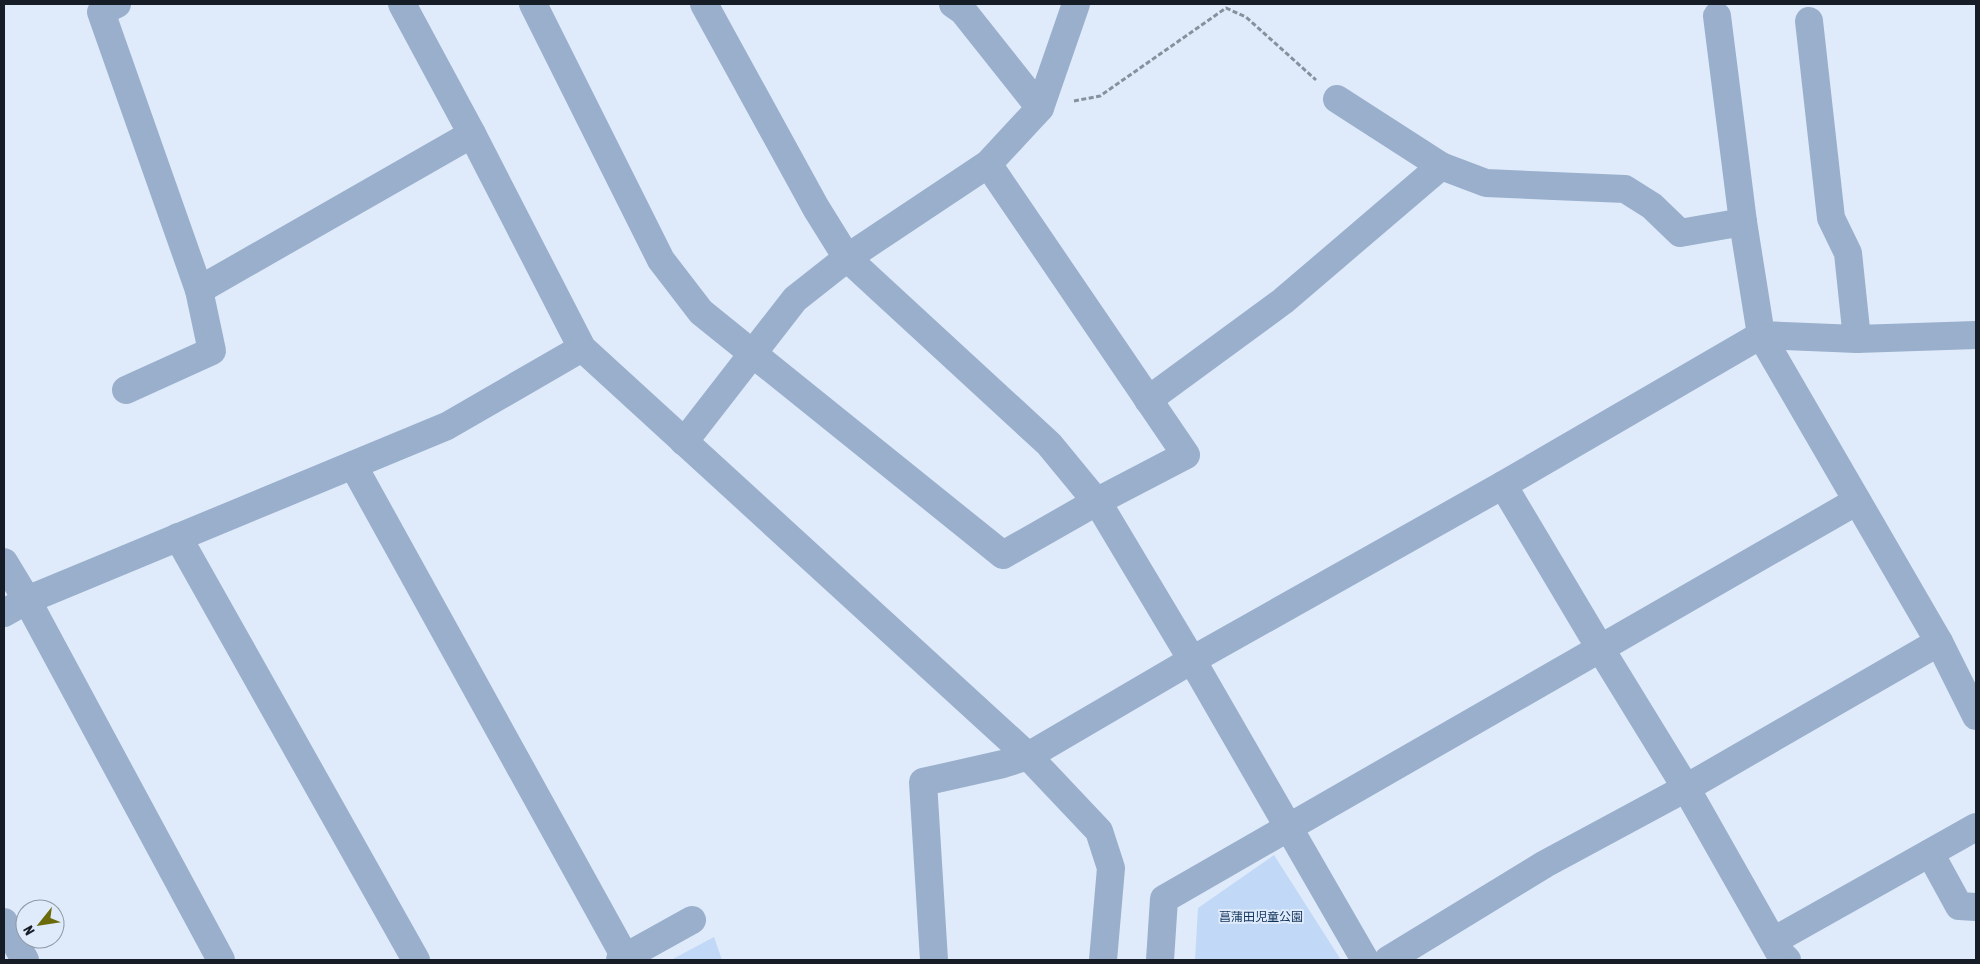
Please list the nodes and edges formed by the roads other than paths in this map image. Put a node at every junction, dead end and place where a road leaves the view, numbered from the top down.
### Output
1 (117, 4) edge
2 (402, 4) edge
3 (532, 4) edge
4 (704, 4) edge
5 (954, 4) edge
6 (1076, 4) edge
7 (1717, 16) dead end
8 (1809, 21) dead end
9 (1336, 99) road end
10 (1040, 108) junction
11 (472, 134) junction
12 (988, 164) junction
13 (1440, 166) junction
14 (1743, 222) junction
15 (847, 258) junction
16 (199, 290) junction
17 (1761, 335) junction
18 (1976, 335) edge
19 (1856, 339) junction
20 (582, 348) junction
21 (753, 353) junction
22 (126, 390) dead end
23 (1148, 400) junction
24 (684, 442) junction
25 (353, 465) junction
26 (1503, 485) junction
27 (1857, 500) junction
28 (1096, 502) junction
29 (178, 537) junction
30 (4, 562) edge
31 (15, 606) edge
32 (1939, 642) junction
33 (1600, 648) junction
34 (1192, 660) junction
35 (1976, 716) edge
36 (1028, 756) junction
37 (1686, 788) junction
38 (1288, 828) junction
39 (1976, 828) edge
40 (1930, 853) junction
41 (1976, 907) edge
42 (692, 920) dead end
43 (4, 922) edge
44 (1780, 951) edge
45 (623, 959) edge
46 (25, 960) edge
47 (221, 960) edge
48 (416, 960) edge
49 (934, 960) edge
50 (1103, 960) edge
51 (1160, 960) edge
52 (1365, 960) edge
53 (1388, 960) edge

1 - 16 street
2 - 11 street
3 - 21 street
4 - 15 street
5 - 10 street
6 - 10 street
7 - 14 street
8 - 19 street
9 - 13 street
10 - 12 street
11 - 16 street
11 - 20 street
12 - 15 street
12 - 23 street
13 - 14 street
13 - 23 street
14 - 17 street
15 - 21 street
15 - 28 street
16 - 22 street
17 - 19 street
17 - 26 street
17 - 27 street
18 - 19 street
20 - 24 street
20 - 25 street
21 - 24 street
21 - 28 street
23 - 28 street
24 - 36 street
25 - 29 street
25 - 45 street
26 - 33 street
26 - 34 street
27 - 32 street
27 - 33 street
28 - 34 street
29 - 31 street
29 - 48 street
30 - 31 street
31 - 47 street
32 - 35 street
32 - 37 street
33 - 37 street
33 - 38 street
34 - 36 street
34 - 38 street
36 - 49 street
36 - 50 street
37 - 44 street
37 - 53 street
38 - 51 street
38 - 52 street
39 - 40 street
40 - 41 street
40 - 44 street
42 - 45 street
43 - 46 street

